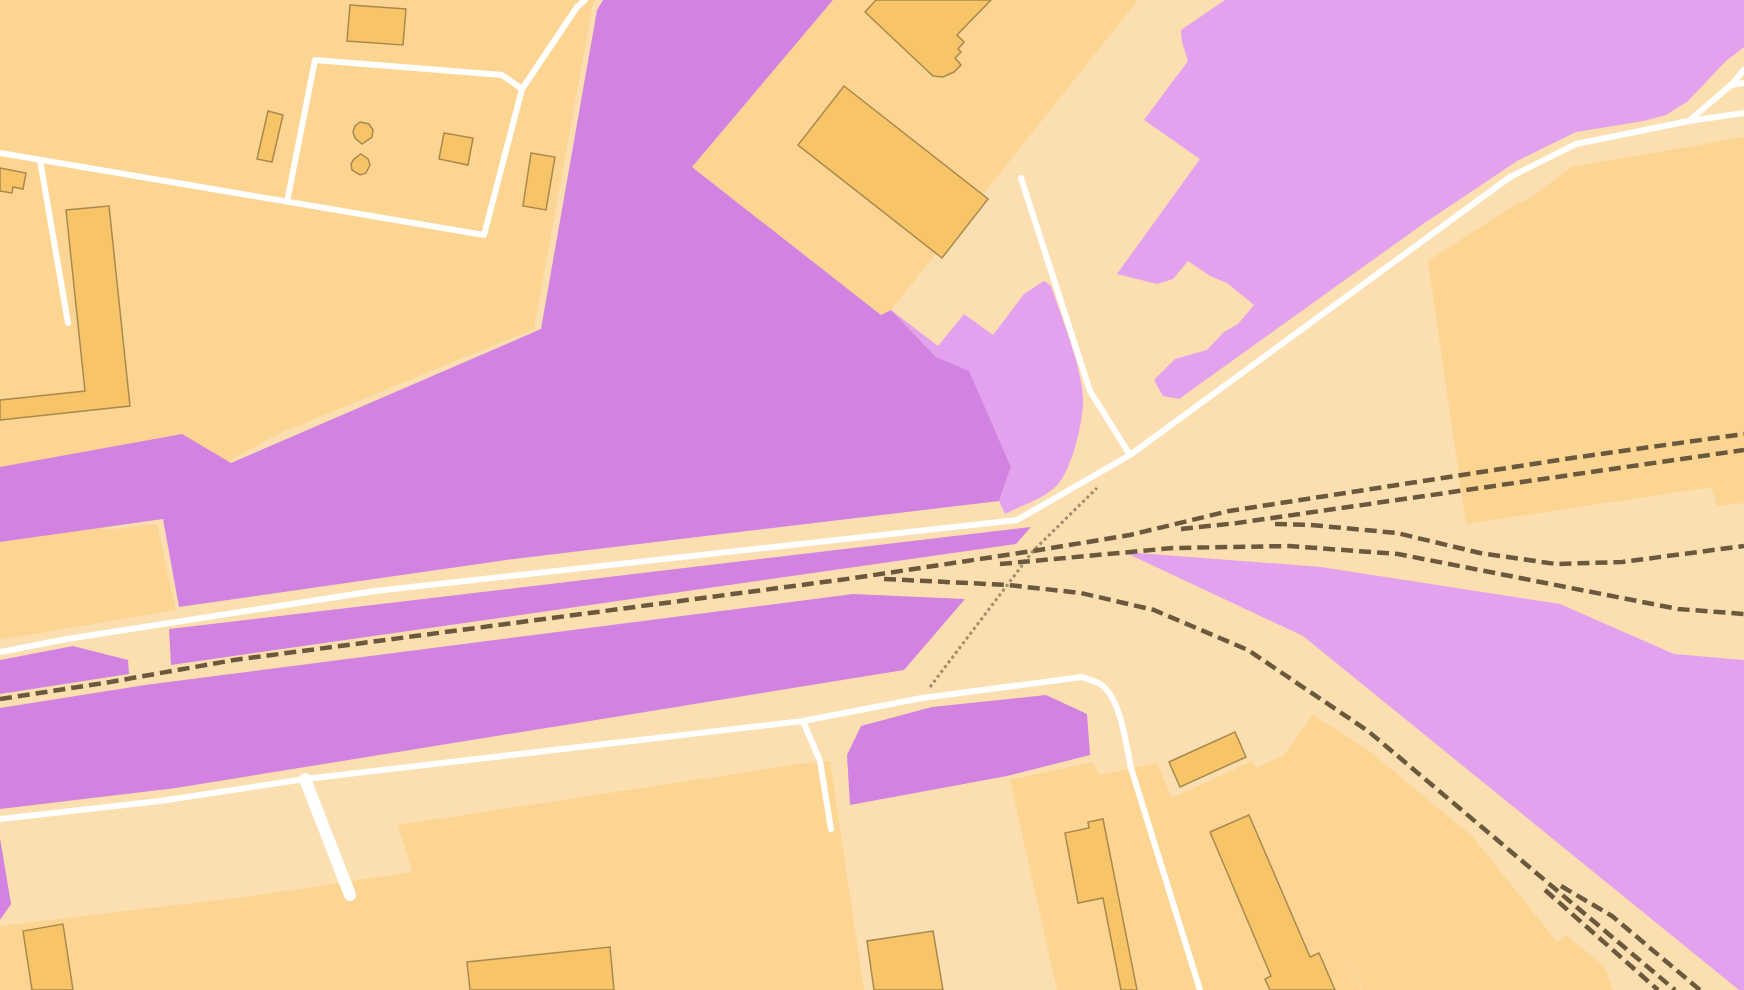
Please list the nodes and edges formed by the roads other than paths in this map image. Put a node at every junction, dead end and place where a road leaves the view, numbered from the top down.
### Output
1 (585, 0) edge
2 (1744, 70) edge
3 (1744, 82) edge
4 (1731, 86) junction
5 (522, 88) junction
6 (1744, 113) edge
7 (1689, 121) junction
8 (0, 153) edge
9 (40, 160) junction
10 (1021, 178) dead end
11 (287, 202) junction
12 (68, 323) dead end
13 (1130, 455) junction
14 (0, 652) edge
15 (803, 721) junction
16 (305, 780) junction
17 (0, 819) edge
18 (831, 829) dead end
19 (350, 894) dead end
20 (1200, 990) edge

1 - 5 lane
2 - 4 lane
3 - 4 lane
4 - 7 lane
5 - 11 lane
5 - 11 lane
6 - 7 lane
7 - 13 lane
8 - 9 lane
9 - 11 lane
9 - 12 lane
10 - 13 lane
13 - 14 lane
15 - 16 lane
15 - 18 lane
15 - 20 lane
16 - 17 lane
16 - 19 street

